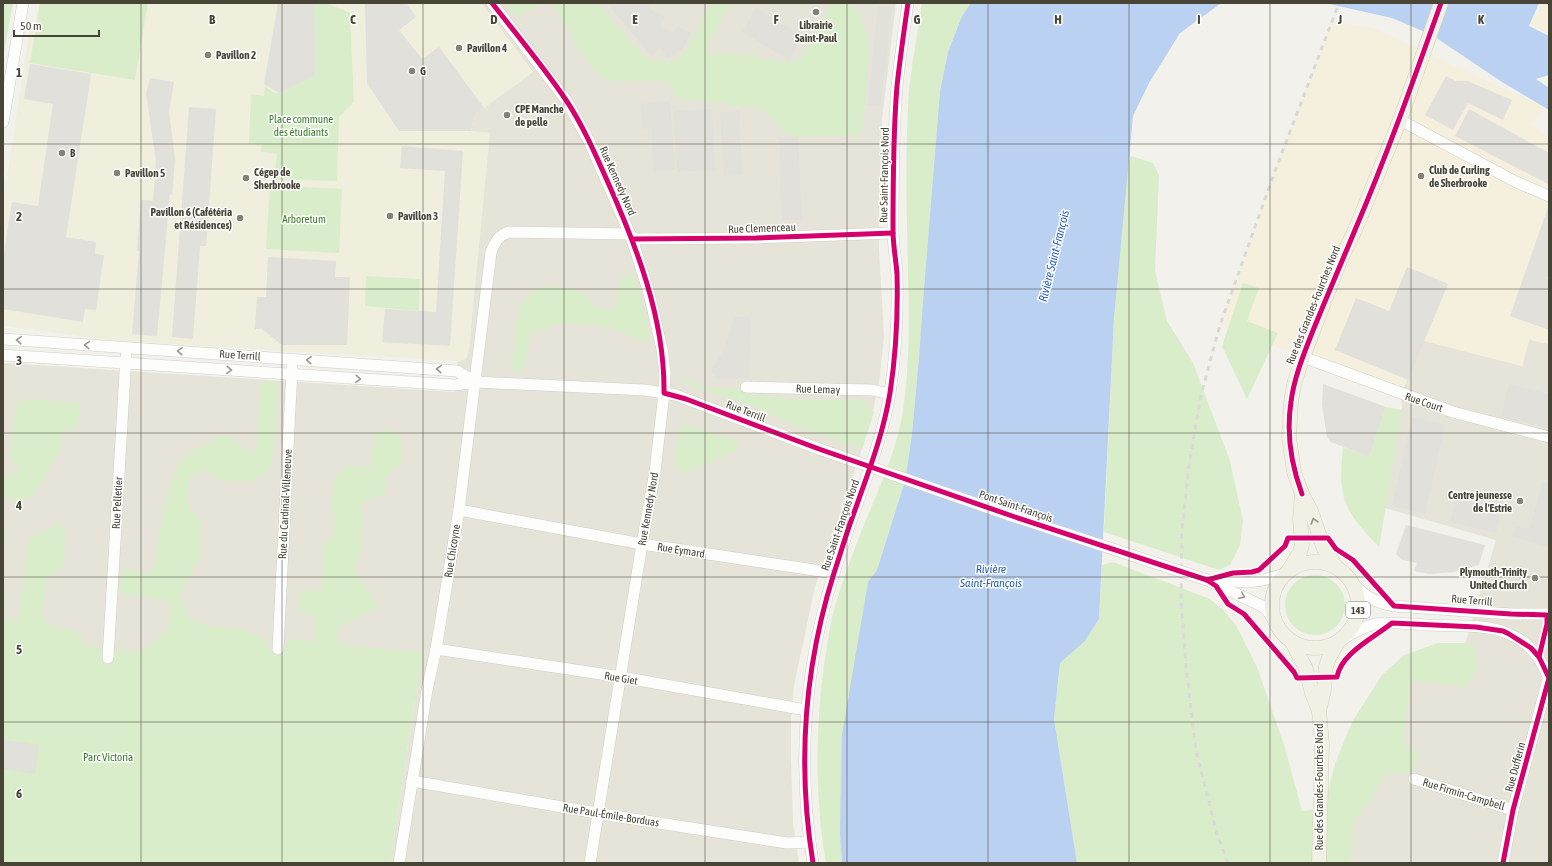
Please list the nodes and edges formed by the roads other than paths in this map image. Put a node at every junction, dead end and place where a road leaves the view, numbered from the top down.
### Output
1 (23, 3) edge
2 (492, 3) edge
3 (908, 3) edge
4 (1441, 3) edge
5 (1400, 120) junction
6 (3, 122) edge
7 (1549, 196) edge
8 (893, 233) junction
9 (631, 236) junction
10 (498, 238) joint
11 (3, 338) edge
12 (126, 347) junction
13 (3, 355) edge
14 (1303, 357) junction
15 (293, 359) junction
16 (126, 363) junction
17 (291, 374) junction
18 (475, 382) junction
19 (746, 387) dead end
20 (664, 393) junction
21 (890, 394) junction
22 (1549, 437) edge
23 (819, 450) joint
24 (1302, 494) junction
25 (458, 510) junction
26 (642, 544) junction
27 (1337, 568) junction
28 (1287, 572) junction
29 (834, 573) junction
30 (1207, 580) junction
31 (1350, 580) junction
32 (1549, 614) edge
33 (1274, 620) junction
34 (1341, 640) junction
35 (1292, 642) junction
36 (278, 649) dead end
37 (436, 649) junction
38 (108, 658) dead end
39 (620, 677) junction
40 (1549, 677) edge
41 (806, 710) junction
42 (1319, 711) junction
43 (1414, 779) dead end
44 (412, 781) junction
45 (1513, 810) junction
46 (597, 813) junction
47 (810, 842) junction
48 (399, 863) edge
49 (590, 863) edge
50 (814, 863) edge
51 (1319, 863) edge
52 (1503, 863) edge

1 - 6 street
2 - 9 street, Rue Kennedy Nord
3 - 8 street, Rue Saint-François Nord
4 - 5 main road, Rue des Grandes-Fourches Nord / 143
5 - 7 street
5 - 14 main road, Rue des Grandes-Fourches Nord / 143
8 - 9 street, Rue Clemenceau
8 - 21 street, Rue Saint-François Nord
9 - 10 street, Rue Clemenceau
9 - 20 street, Rue Kennedy Nord
10 - 18 street, Rue Chicoyne
12 -> 11 street, Rue Terrill
15 -> 12 street, Rue Terrill
12 - 16 street, Rue Pelletier
13 - 16 street, Rue Terrill
14 - 22 street, Rue Court
14 - 24 main road, Rue des Grandes-Fourches Nord / 143
15 - 17 street, Rue du Cardinal-Villeneuve
18 -> 15 street, Rue Terrill
16 -> 17 street, Rue Terrill
16 - 38 street, Rue Pelletier
17 -> 18 street, Rue Terrill
17 - 36 street, Rue du Cardinal-Villeneuve
18 - 20 street, Rue Terrill
18 - 25 street, Rue Chicoyne
19 - 21 street, Rue Lemay
20 - 23 street, Rue Terrill
20 - 26 street, Rue Kennedy Nord
21 - 29 street, Rue Saint-François Nord
23 - 30 street, Pont Saint-François, bridge
27 -> 24 main road, Rue des Grandes-Fourches Nord / 143
24 - 28 main road, Rue des Grandes-Fourches Nord / 143
25 - 26 street, Rue Eymard
25 - 37 street, Rue Chicoyne
26 - 29 street, Rue Eymard
26 - 39 street, Rue Kennedy Nord
27 - 28 main road, 143
27 - 31 main road, 143
28 - 30 street
28 - 33 main road, 143
29 - 41 street, Rue Saint-François Nord
30 -> 33 street
31 - 32 street, Rue Terrill
31 - 34 main road, 143
33 - 35 main road, 143
34 - 35 main road, 143
34 - 40 street
34 - 42 main road, Rue des Grandes-Fourches Nord / 143
35 - 42 main road, Rue des Grandes-Fourches Nord / 143
37 - 39 street, Rue Giet
37 - 44 street, Rue Chicoyne
39 - 41 street, Rue Giet
39 - 46 street, Rue Kennedy Nord
40 - 45 street, Rue Dufferin
41 - 47 street, Rue Saint-François Nord
42 - 51 main road, Rue des Grandes-Fourches Nord / 143
43 - 45 street, Rue Firmin-Campbell
44 - 46 street, Rue Paul-Émile-Borduas
44 - 48 street, Rue Chicoyne
45 - 52 street, Rue Dufferin
46 - 47 street, Rue Paul-Émile-Borduas
46 - 49 street, Rue Kennedy Nord
47 - 50 street, Rue Saint-François Nord

